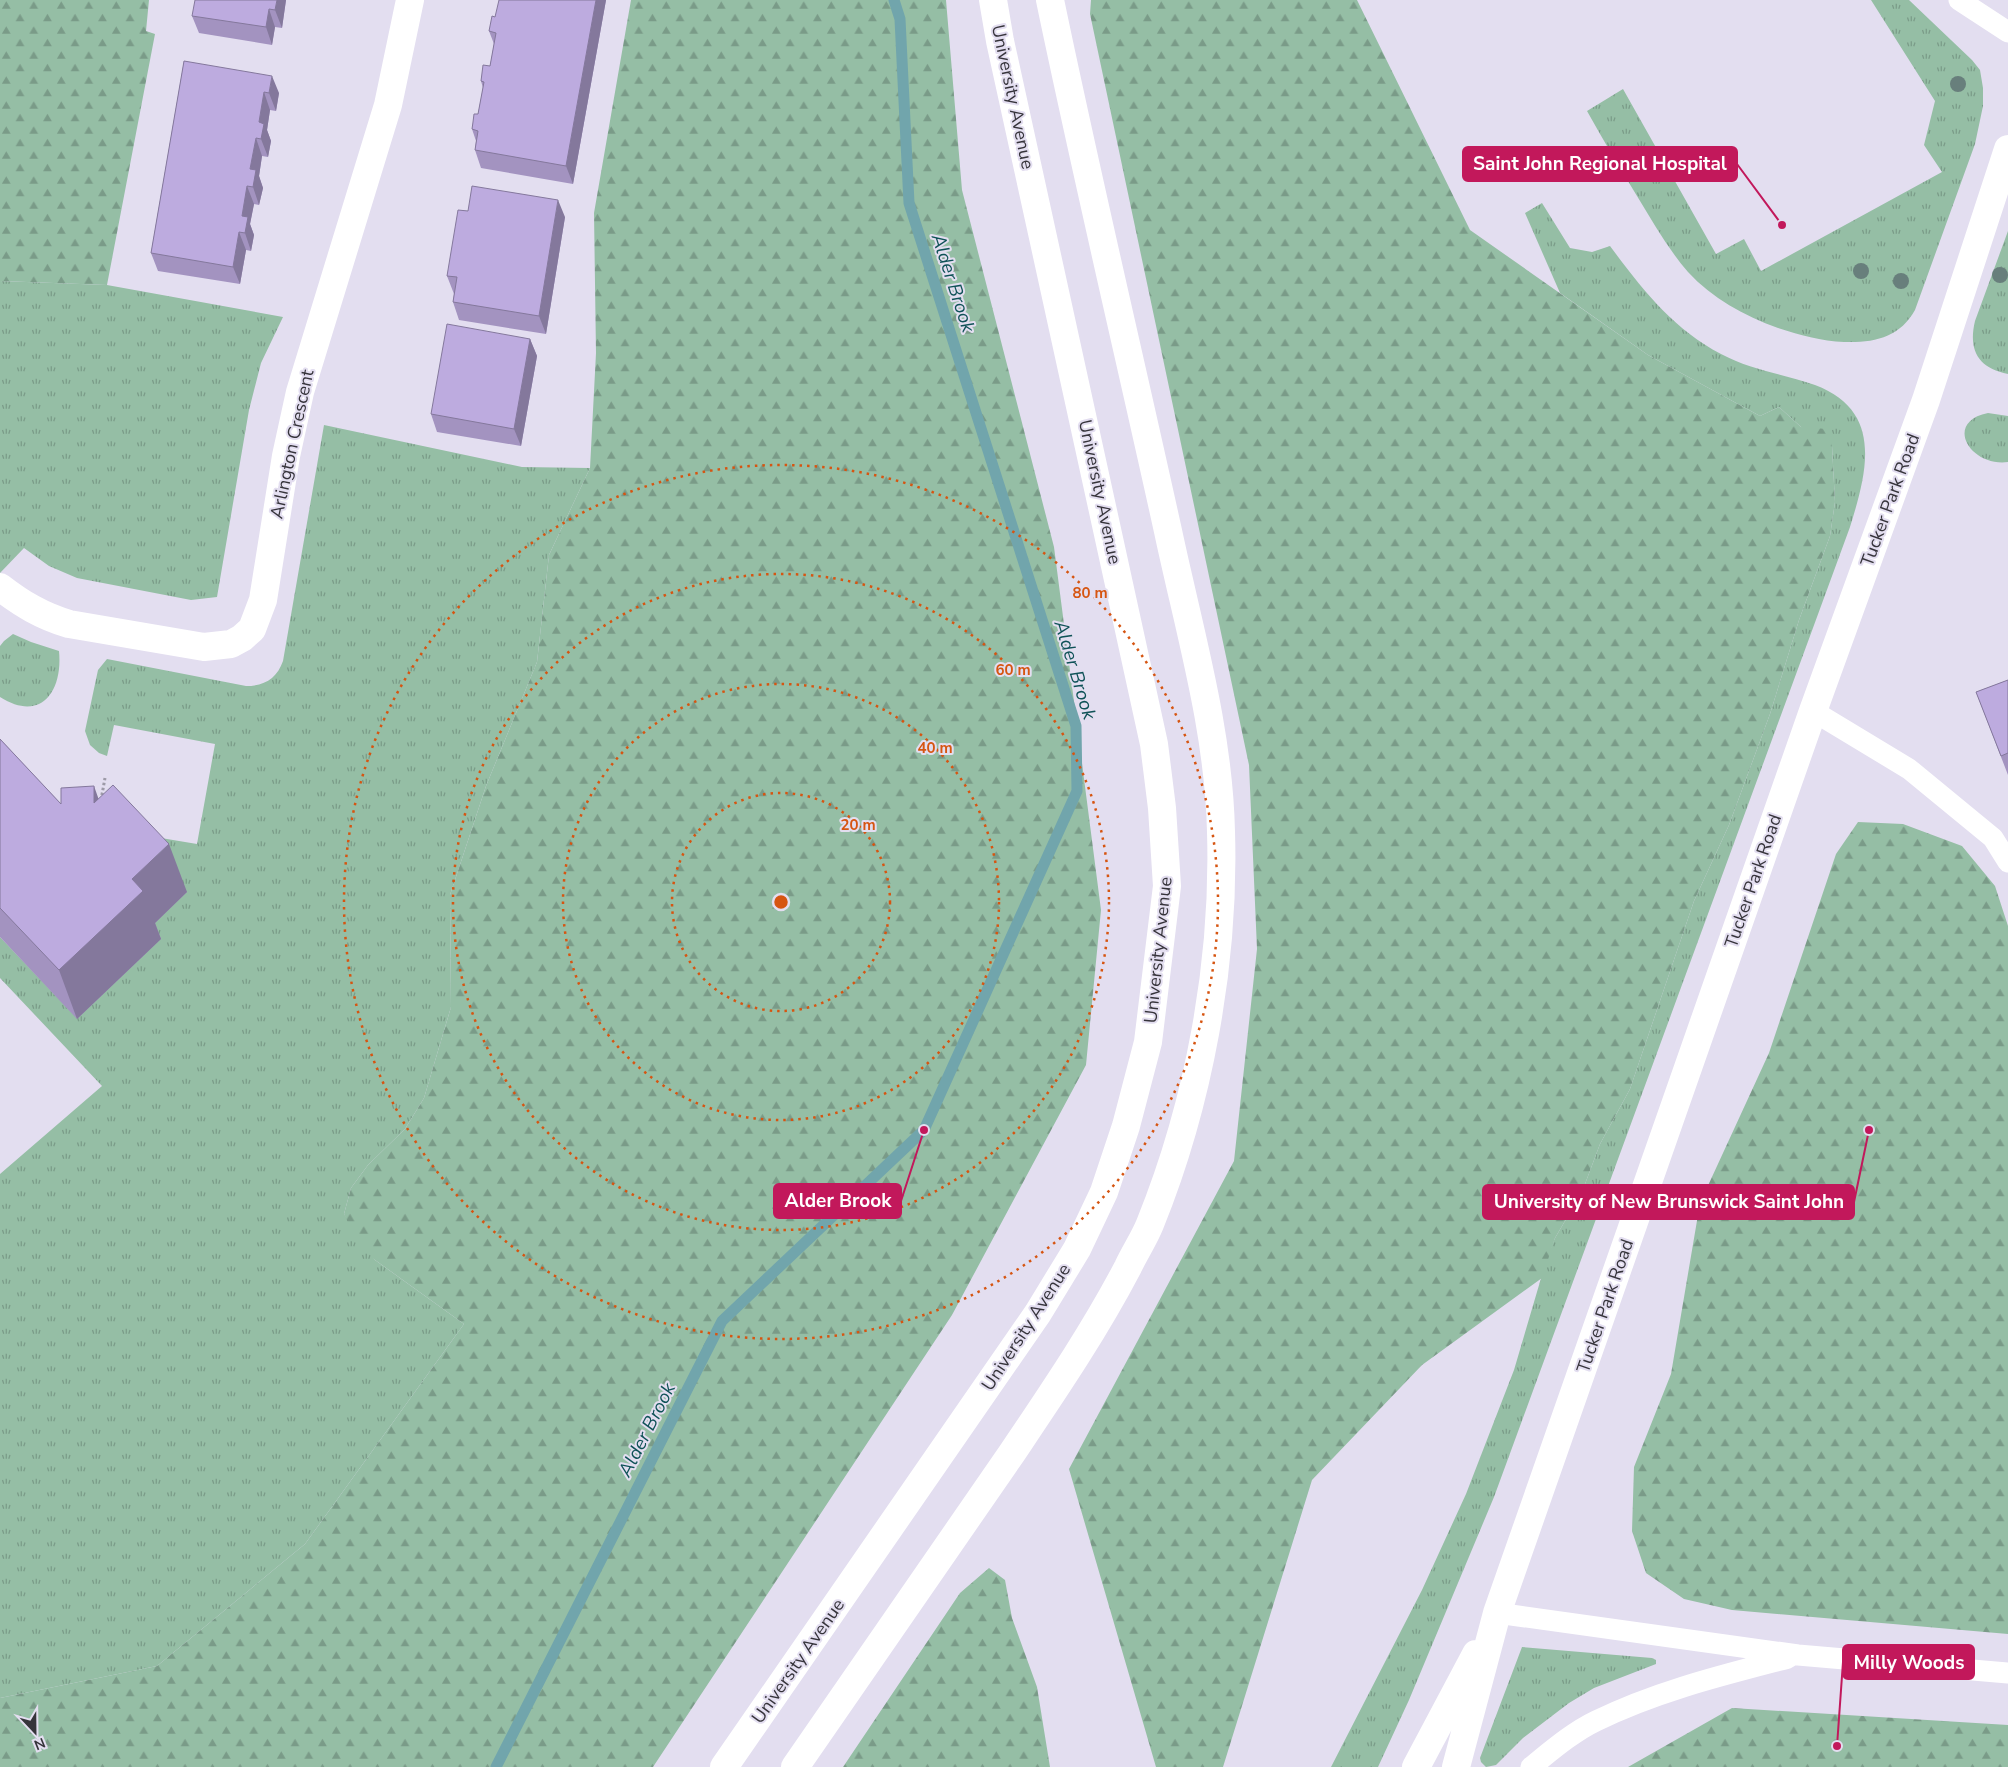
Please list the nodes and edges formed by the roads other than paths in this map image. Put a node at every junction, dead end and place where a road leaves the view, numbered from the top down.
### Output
1 (410, 0) edge
2 (993, 0) edge
3 (1050, 0) edge
4 (1959, 0) edge
5 (2008, 32) edge
6 (2008, 149) edge
7 (0, 588) edge
8 (1813, 711) junction
9 (2008, 862) edge
10 (1497, 1613) junction
11 (1798, 1655) junction
12 (2008, 1673) edge
13 (724, 1767) edge
14 (795, 1767) edge
15 (1416, 1767) edge
16 (1456, 1767) edge
17 (1531, 1767) edge

1 - 7 main road, Arlington Crescent
2 - 13 main road, University Avenue
3 - 14 main road
4 - 5 lane
6 - 8 main road, Tucker Park Road
8 - 9 lane
8 - 10 main road, Tucker Park Road
10 - 11 lane
10 - 15 main road, Tucker Park Road
10 - 16 main road, Tucker Park Road
11 - 12 lane
11 - 17 lane

